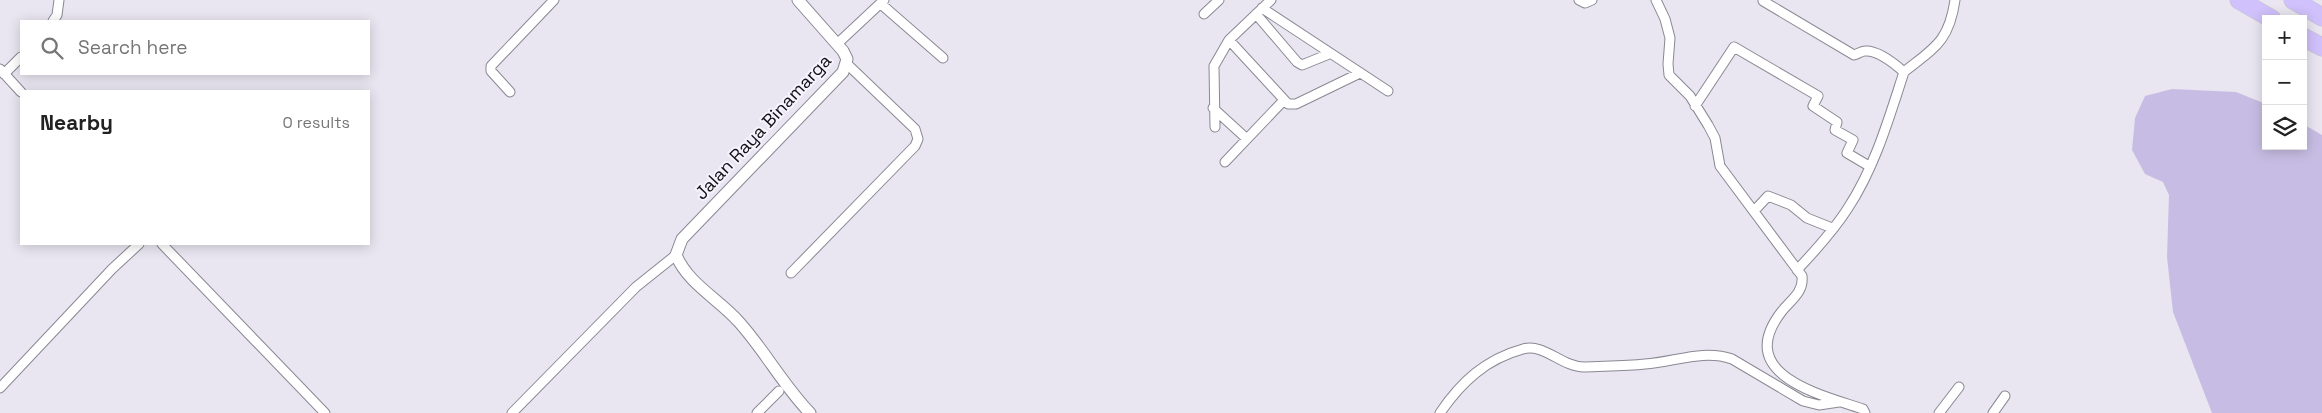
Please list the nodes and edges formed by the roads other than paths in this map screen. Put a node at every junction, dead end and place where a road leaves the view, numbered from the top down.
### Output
1 (59, 0) edge
2 (554, 0) edge
3 (798, 0) edge
4 (1219, 0) edge
5 (1271, 0) edge
6 (1580, 0) edge
7 (1592, 0) edge
8 (1656, 0) edge
9 (1955, 0) edge
10 (2239, 0) edge
11 (2293, 0) edge
12 (1763, 1) edge
13 (883, 2) edge
14 (1259, 11) junction
15 (1204, 14) dead end
16 (2265, 15) edge
17 (2322, 17) edge
18 (54, 20) edge
19 (2307, 39) edge
20 (1229, 40) junction
21 (837, 44) junction
22 (2322, 47) edge
23 (1329, 54) junction
24 (20, 58) edge
25 (943, 58) dead end
26 (846, 63) junction
27 (1904, 72) junction
28 (1360, 73) junction
29 (2, 75) edge
30 (20, 91) edge
31 (1388, 91) dead end
32 (510, 92) dead end
33 (1284, 100) junction
34 (1695, 106) junction
35 (1214, 108) junction
36 (1215, 127) dead end
37 (1247, 139) junction
38 (1225, 162) dead end
39 (1869, 166) junction
40 (1754, 211) junction
41 (1832, 228) junction
42 (138, 245) edge
43 (163, 245) edge
44 (676, 256) junction
45 (1797, 270) junction
46 (791, 272) dead end
47 (1959, 386) dead end
48 (0, 388) edge
49 (779, 391) dead end
50 (2005, 396) dead end
51 (1842, 402) junction
52 (1864, 411) edge
53 (325, 413) edge
54 (512, 413) edge
55 (757, 413) edge
56 (810, 413) edge
57 (1440, 413) edge
58 (1854, 413) edge
59 (1939, 413) edge
60 (1993, 413) edge

1 - 18 street
2 - 32 street
3 - 21 street, Jalan Raya Binamarga
4 - 15 street
5 - 14 street
6 - 7 street
8 - 34 street
9 - 27 street
10 - 16 highway
11 - 17 highway
12 - 27 street
13 - 21 street
13 - 25 street
14 - 20 street
14 - 23 street
14 - 23 street
19 - 22 highway
20 - 33 street
20 - 35 street
21 - 26 street, Jalan Raya Binamarga
23 - 28 street
24 - 29 street
26 - 44 street, Jalan Raya Binamarga
26 - 46 street
27 - 39 street
28 - 31 street
28 - 33 street
29 - 30 street
33 - 37 street
34 - 39 street
34 - 40 street
35 - 36 street
35 - 37 street
37 - 38 street
39 - 41 street
40 - 41 street
40 - 45 street
41 - 45 street
42 - 48 street
43 - 53 street
44 - 54 street
44 - 56 street
45 - 51 street
47 - 59 street
49 - 55 street
50 - 60 street
51 - 52 street
51 - 57 street
52 - 58 street

